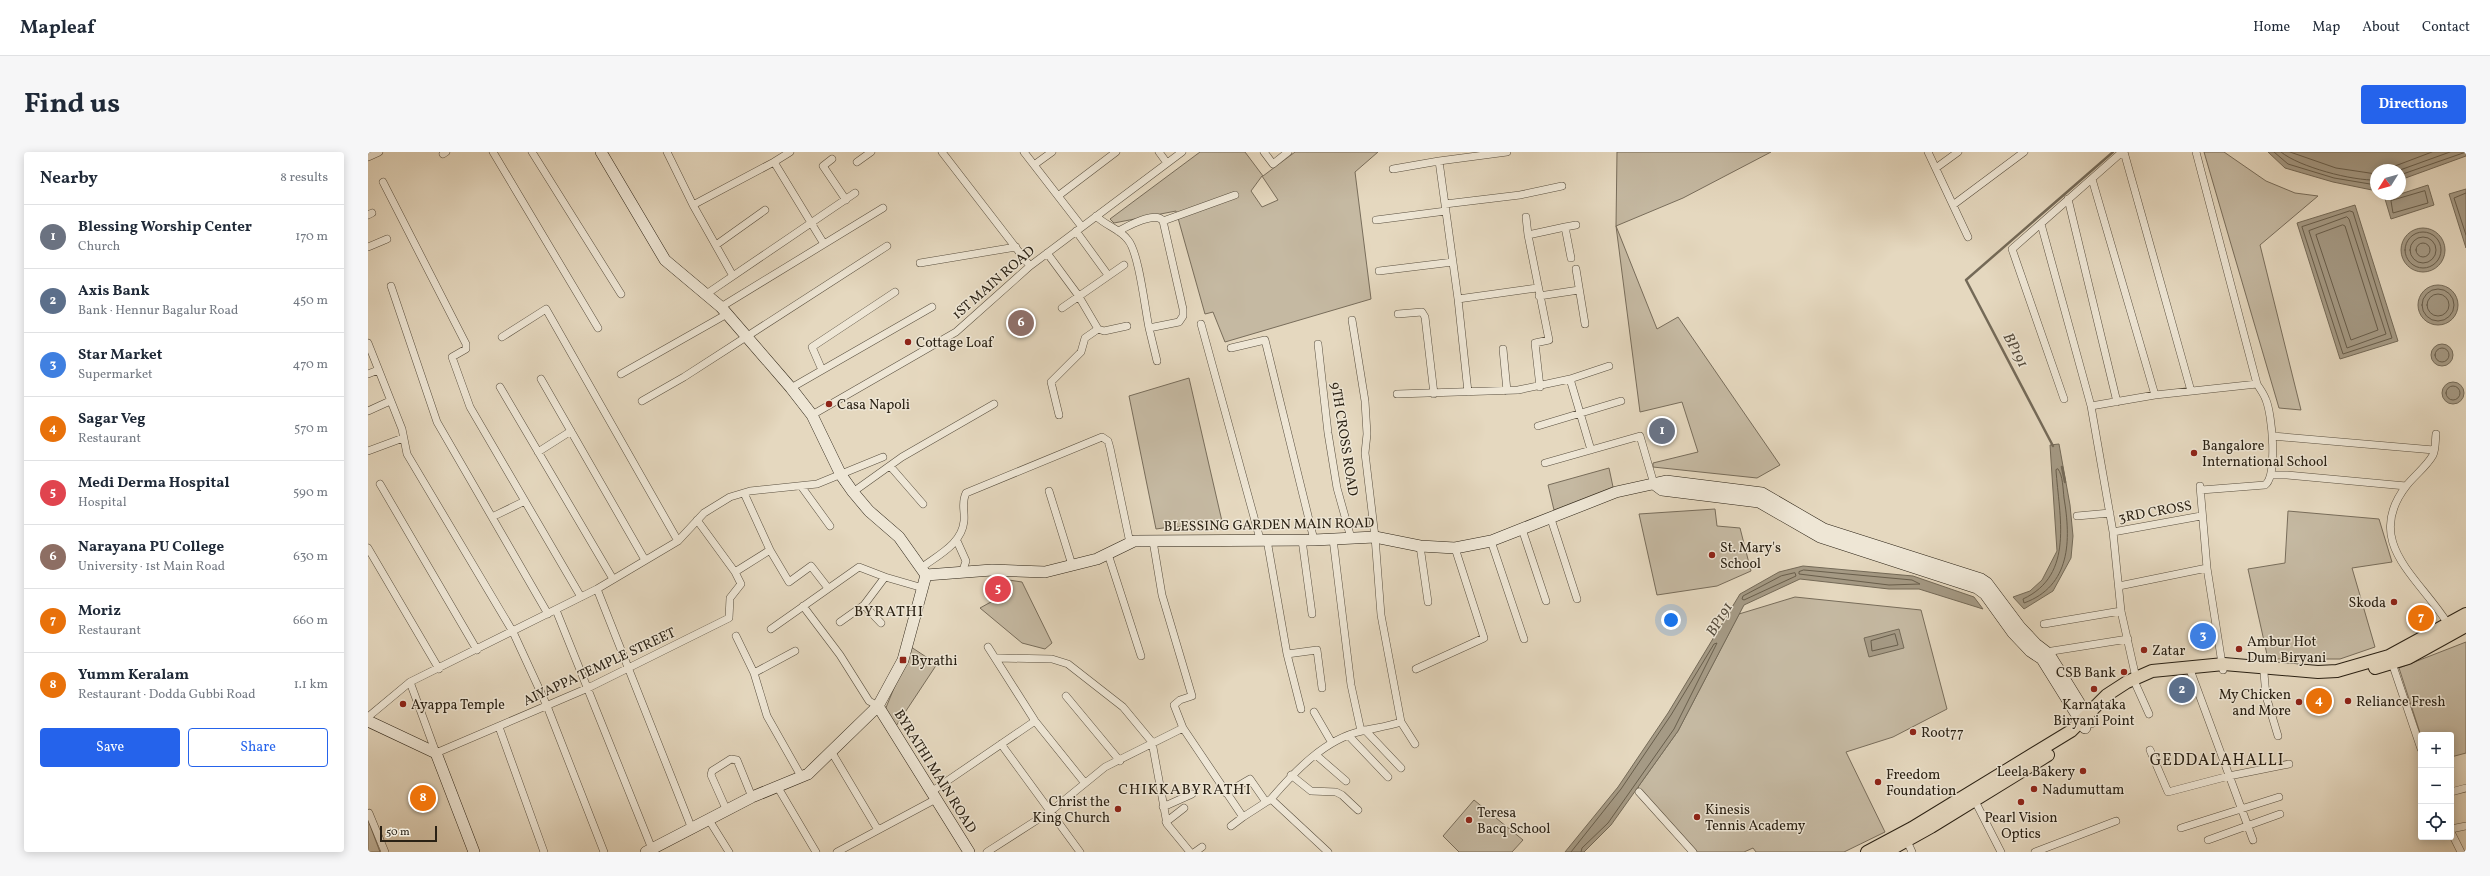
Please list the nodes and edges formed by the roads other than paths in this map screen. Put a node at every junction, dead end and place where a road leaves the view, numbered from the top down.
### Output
1 (379, 152) edge
2 (493, 152) edge
3 (532, 152) edge
4 (601, 152) edge
5 (667, 152) edge
6 (790, 152) edge
7 (871, 152) edge
8 (942, 152) edge
9 (1024, 152) edge
10 (1052, 152) edge
11 (1116, 152) edge
12 (1159, 152) edge
13 (1182, 152) edge
14 (1264, 152) edge
15 (1288, 152) edge
16 (1506, 152) edge
17 (1928, 152) edge
18 (1958, 152) edge
19 (2024, 152) edge
20 (2123, 152) edge
21 (2196, 152) edge
22 (368, 157) edge
23 (832, 159) dead end
24 (1439, 161) junction
25 (774, 162) junction
26 (857, 162) dead end
27 (1168, 162) junction
28 (1034, 165) junction
29 (1936, 168) junction
30 (1393, 169) dead end
31 (2092, 179) junction
32 (383, 182) dead end
33 (1562, 186) dead end
34 (855, 193) dead end
35 (1235, 195) dead end
36 (1058, 196) junction
37 (846, 200) junction
38 (2068, 200) junction
39 (693, 205) junction
40 (1953, 205) junction
41 (1446, 207) junction
42 (883, 208) dead end
43 (765, 210) dead end
44 (1096, 216) junction
45 (1526, 217) dead end
46 (1376, 220) dead end
47 (1163, 221) junction
48 (811, 223) junction
49 (2041, 224) junction
50 (1576, 225) dead end
51 (1565, 227) junction
52 (1079, 229) junction
53 (1118, 231) junction
54 (1528, 235) junction
55 (1968, 237) dead end
56 (387, 239) dead end
57 (824, 244) junction
58 (716, 245) junction
59 (888, 246) dead end
60 (368, 247) edge
61 (1016, 247) junction
62 (1047, 253) junction
63 (1571, 258) dead end
64 (1453, 262) junction
65 (920, 263) dead end
66 (1124, 265) dead end
67 (1030, 266) junction
68 (1576, 269) dead end
69 (1379, 271) dead end
70 (1108, 275) junction
71 (733, 276) junction
72 (391, 286) dead end
73 (1579, 290) junction
74 (895, 292) dead end
75 (1538, 292) junction
76 (621, 294) dead end
77 (1078, 294) junction
78 (705, 295) junction
79 (1458, 299) junction
80 (932, 308) dead end
81 (1062, 308) dead end
82 (724, 310) junction
83 (1398, 314) dead end
84 (1352, 320) dead end
85 (1201, 324) dead end
86 (1585, 324) dead end
87 (1127, 326) dead end
88 (598, 328) dead end
89 (1149, 328) junction
90 (1098, 329) junction
91 (502, 337) dead end
92 (747, 337) junction
93 (368, 343) edge
94 (1318, 344) dead end
95 (1231, 348) dead end
96 (1503, 349) dead end
97 (1157, 361) dead end
98 (1609, 366) dead end
99 (378, 370) junction
100 (822, 370) junction
101 (368, 374) edge
102 (621, 374) dead end
103 (1570, 379) junction
104 (541, 380) dead end
105 (2257, 384) junction
106 (500, 387) dead end
107 (1540, 387) junction
108 (791, 388) junction
109 (1507, 391) junction
110 (2191, 391) junction
111 (1468, 392) junction
112 (1397, 394) dead end
113 (1434, 394) junction
114 (2155, 395) junction
115 (390, 400) junction
116 (2064, 400) dead end
117 (642, 401) dead end
118 (1621, 401) dead end
119 (2117, 402) junction
120 (994, 404) dead end
121 (2091, 406) junction
122 (368, 411) edge
123 (1581, 412) junction
124 (1060, 415) dead end
125 (812, 416) junction
126 (1538, 426) dead end
127 (571, 431) junction
128 (2436, 434) dead end
129 (2272, 436) junction
130 (403, 438) junction
131 (1591, 450) junction
132 (2434, 450) junction
133 (368, 451) edge
134 (538, 452) junction
135 (883, 457) dead end
136 (1545, 464) dead end
137 (890, 466) junction
138 (841, 475) junction
139 (2271, 475) junction
140 (380, 484) dead end
141 (1654, 484) junction
142 (801, 486) junction
143 (2406, 486) junction
144 (1049, 491) dead end
145 (744, 492) junction
146 (853, 492) junction
147 (525, 501) junction
148 (923, 504) dead end
149 (2110, 513) junction
150 (2077, 516) dead end
151 (2201, 516) junction
152 (492, 517) junction
153 (1551, 519) junction
154 (697, 520) junction
155 (830, 526) dead end
156 (1522, 529) junction
157 (2113, 532) junction
158 (1375, 537) junction
159 (1351, 538) junction
160 (1333, 539) junction
161 (1264, 540) junction
162 (1302, 540) junction
163 (1314, 540) junction
164 (678, 541) junction
165 (957, 541) junction
166 (1153, 541) junction
167 (1491, 541) junction
168 (1130, 543) junction
169 (1420, 546) junction
170 (368, 548) edge
171 (1455, 548) junction
172 (770, 550) junction
173 (1108, 554) junction
174 (644, 560) junction
175 (1072, 565) junction
176 (2207, 568) junction
177 (924, 571) junction
178 (735, 572) junction
179 (962, 573) junction
180 (885, 577) junction
181 (613, 579) junction
182 (2119, 586) junction
183 (828, 588) junction
184 (923, 588) junction
185 (597, 589) junction
186 (580, 597) junction
187 (1577, 599) dead end
188 (1546, 601) dead end
189 (1428, 602) dead end
190 (864, 605) junction
191 (803, 606) junction
192 (556, 610) junction
193 (2121, 611) junction
194 (548, 614) junction
195 (1312, 614) dead end
196 (2466, 614) edge
197 (840, 622) dead end
198 (881, 623) dead end
199 (2044, 624) dead end
200 (2448, 624) junction
201 (2466, 626) edge
202 (771, 629) dead end
203 (513, 632) junction
204 (736, 636) dead end
205 (1524, 639) dead end
206 (2128, 639) junction
207 (988, 647) dead end
208 (477, 650) junction
209 (796, 651) dead end
210 (2052, 651) dead end
211 (1287, 654) junction
212 (1141, 656) dead end
213 (997, 658) junction
214 (2390, 660) junction
215 (2224, 667) junction
216 (628, 668) junction
217 (439, 669) junction
218 (1416, 669) dead end
219 (2190, 670) junction
220 (754, 673) junction
221 (2264, 673) junction
222 (410, 682) junction
223 (2136, 682) junction
224 (588, 688) junction
225 (1322, 688) dead end
226 (1066, 696) dead end
227 (547, 706) junction
228 (878, 706) junction
229 (1301, 709) dead end
230 (1314, 712) dead end
231 (2149, 714) dead end
232 (368, 717) edge
233 (368, 721) edge
234 (1035, 721) junction
235 (1401, 722) junction
236 (2086, 722) junction
237 (499, 727) junction
238 (1183, 728) junction
239 (1363, 731) junction
240 (1349, 736) junction
241 (2278, 736) dead end
242 (2418, 740) edge
243 (1152, 742) junction
244 (1332, 743) junction
245 (1001, 744) junction
246 (1415, 744) dead end
247 (2150, 750) dead end
248 (831, 751) junction
249 (436, 753) junction
250 (1316, 755) junction
251 (1120, 761) junction
252 (2289, 764) dead end
253 (1402, 768) dead end
254 (1291, 775) junction
255 (801, 776) junction
256 (2229, 776) junction
257 (1388, 777) dead end
258 (1346, 781) dead end
259 (1084, 782) junction
260 (777, 786) junction
261 (2466, 788) edge
262 (2454, 791) edge
263 (1639, 792) dead end
264 (1226, 793) junction
265 (1192, 794) dead end
266 (933, 795) junction
267 (752, 797) junction
268 (2279, 797) dead end
269 (1269, 800) junction
270 (1975, 801) junction
271 (1163, 807) junction
272 (1184, 808) dead end
273 (1358, 810) dead end
274 (2242, 810) junction
275 (727, 811) junction
276 (1050, 811) junction
277 (370, 813) dead end
278 (2280, 814) dead end
279 (1243, 817) junction
280 (709, 820) junction
281 (2116, 821) dead end
282 (1166, 822) junction
283 (1230, 826) dead end
284 (2248, 826) junction
285 (2466, 826) edge
286 (2182, 828) dead end
287 (692, 829) junction
288 (878, 830) junction
289 (2454, 830) edge
290 (2454, 837) edge
291 (2208, 840) dead end
292 (2253, 840) dead end
293 (1907, 841) junction
294 (1202, 847) dead end
295 (649, 851) edge
296 (385, 852) edge
297 (474, 852) edge
298 (544, 852) edge
299 (604, 852) edge
300 (729, 852) edge
301 (816, 852) edge
302 (837, 852) edge
303 (969, 852) edge
304 (987, 852) edge
305 (1080, 852) edge
306 (1190, 852) edge
307 (1195, 852) edge
308 (1328, 852) edge
309 (1693, 852) edge
310 (1867, 852) edge
311 (1886, 852) edge
312 (1912, 852) edge
313 (2001, 852) edge
314 (2035, 852) edge
315 (2461, 852) edge

1 - 22 street
2 - 88 street
3 - 76 street
4 - 78 main road
5 - 39 street
6 - 25 street
7 - 26 street
8 - 61 street
9 - 28 street
10 - 28 street
11 - 36 street
12 - 27 street
13 - 27 street, 1ST MAIN ROAD
14 - 15 street
16 - 24 street
17 - 29 street
18 - 29 street
19 - 40 street
20 - 31 street
20 - 110 street
21 - 105 street
23 - 37 street
24 - 30 street
24 - 41 street
25 - 39 street
25 - 48 street
27 - 44 street, 1ST MAIN ROAD
28 - 36 street
29 - 40 street
31 - 38 street
31 - 114 street
32 - 147 street
33 - 41 street
34 - 37 street
35 - 47 street
36 - 52 street
37 - 48 street
38 - 49 street
38 - 119 street
39 - 58 street
40 - 55 street
41 - 46 street
41 - 64 street
42 - 57 street
43 - 58 street
44 - 52 street, 1ST MAIN ROAD
44 - 53 street
45 - 54 street
47 - 53 street
47 - 89 street
48 - 57 street
48 - 71 street
49 - 116 street
49 - 121 street
50 - 51 street
51 - 54 street
51 - 63 street
52 - 62 street, 1ST MAIN ROAD
52 - 70 street
53 - 89 street
54 - 75 street
56 - 60 street
57 - 82 street
58 - 71 street
59 - 92 street
61 - 65 street
61 - 67 street
62 - 67 street, 1ST MAIN ROAD
62 - 77 street
64 - 69 street
64 - 79 street
66 - 70 street
67 - 125 street, 1ST MAIN ROAD
68 - 73 street
70 - 77 street
71 - 78 street
72 - 152 street
73 - 75 street
73 - 86 street
74 - 100 street
75 - 79 street
75 - 107 street
77 - 81 street
77 - 90 street
78 - 82 main road
79 - 111 street
80 - 100 street
82 - 92 main road
82 - 102 street
83 - 113 street
84 - 158 street
85 - 161 street
87 - 90 street
89 - 97 street
90 - 124 street
91 - 164 street
92 - 108 main road
92 - 117 street
93 - 99 street
94 - 159 street, 9TH CROSS ROAD
95 - 163 street
96 - 109 street
98 - 103 street
99 - 101 street
99 - 115 street
100 - 108 street
103 - 107 street
103 - 123 street
104 - 127 street
105 - 110 street
105 - 129 street
106 - 134 street
107 - 109 street
108 - 125 main road
109 - 111 street
110 - 114 street
111 - 113 street
112 - 113 street
114 - 119 street
115 - 122 street
115 - 130 street
118 - 123 street
119 - 121 street
120 - 137 street
121 - 149 street
123 - 126 street
123 - 131 street
125 - 138 main road
127 - 134 street
127 - 174 street
128 - 132 street
129 - 132 street
129 - 139 street
130 - 133 street
130 - 203 street
131 - 136 street
131 - 141 street
132 - 143 street
134 - 181 street
135 - 138 street
137 - 146 street
137 - 148 street
138 - 142 street
138 - 146 main road
139 - 143 street
139 - 151 street
140 - 208 street
141 - 153 main road, BLESSING GARDEN MAIN ROAD
141 - 236 main road
142 - 145 street
142 - 155 street
143 - 200 street
144 - 175 street
145 - 154 street
145 - 172 street
146 - 177 main road
147 - 152 street
147 - 186 street
149 - 150 street
149 - 157 street
151 - 157 street, 3RD CROSS
151 - 176 street
152 - 194 street
153 - 156 main road, BLESSING GARDEN MAIN ROAD
153 - 187 street
154 - 164 street
154 - 178 street
156 - 167 main road, BLESSING GARDEN MAIN ROAD
156 - 188 street
157 - 182 street
158 - 159 main road, BLESSING GARDEN MAIN ROAD
158 - 169 main road, BLESSING GARDEN MAIN ROAD
158 - 235 street
159 - 160 main road, BLESSING GARDEN MAIN ROAD
160 - 163 main road, BLESSING GARDEN MAIN ROAD
160 - 239 street
161 - 162 main road, BLESSING GARDEN MAIN ROAD
161 - 166 main road, BLESSING GARDEN MAIN ROAD
161 - 211 street
162 - 163 main road, BLESSING GARDEN MAIN ROAD
162 - 195 street
164 - 174 street
165 - 168 street
165 - 177 street
165 - 179 street
166 - 168 main road, BLESSING GARDEN MAIN ROAD
166 - 238 street
167 - 171 main road, BLESSING GARDEN MAIN ROAD
167 - 205 street
168 - 173 main road, BLESSING GARDEN MAIN ROAD
169 - 171 main road, BLESSING GARDEN MAIN ROAD
169 - 189 street
170 - 217 street
171 - 218 street
172 - 178 street
172 - 183 street
173 - 175 main road, BLESSING GARDEN MAIN ROAD
173 - 212 street
174 - 181 street
175 - 179 main road, BLESSING GARDEN MAIN ROAD
176 - 182 street
176 - 215 street
177 - 179 main road, BLESSING GARDEN MAIN ROAD
177 - 184 main road
178 - 216 street, AIYAPPA TEMPLE STREET
180 - 183 street
180 - 184 street
180 - 190 street
181 - 185 street
182 - 193 street
183 - 191 street
184 - 228 main road
185 - 186 street
185 - 216 street
186 - 192 street
190 - 197 street
190 - 198 street
191 - 202 street
191 - 228 street
192 - 194 street
192 - 224 street
193 - 199 street
193 - 206 street
194 - 203 street
196 - 200 main road
200 - 214 main road
201 - 214 main road
203 - 208 street
203 - 227 street
204 - 220 street
206 - 210 street
206 - 223 street
207 - 213 street
208 - 217 street
209 - 220 street
211 - 225 street
211 - 229 street
213 - 234 street
213 - 243 street
214 - 215 main road
214 - 221 main road
214 - 242 street
215 - 219 main road
215 - 221 main road
216 - 224 street, AIYAPPA TEMPLE STREET
216 - 287 street
217 - 222 street
219 - 223 main road
219 - 256 street
220 - 255 street
221 - 241 street
222 - 232 street
222 - 249 street
223 - 231 street
223 - 236 main road
224 - 227 street, AIYAPPA TEMPLE STREET
224 - 295 street
226 - 251 street
227 - 237 street, AIYAPPA TEMPLE STREET
227 - 299 street
228 - 248 main road
228 - 266 main road, BYRATHI MAIN ROAD
230 - 244 street
233 - 249 main road
234 - 245 street
234 - 259 street
235 - 239 street
235 - 246 street
236 - 270 main road
236 - 310 main road
237 - 249 street, AIYAPPA TEMPLE STREET
237 - 298 street
238 - 243 street
238 - 264 street
239 - 240 street
239 - 253 street
240 - 244 street
240 - 257 street
243 - 251 street
243 - 271 street
244 - 250 street
245 - 266 street
245 - 276 street
247 - 256 street
248 - 255 main road
248 - 288 street
249 - 297 main road
250 - 254 street
250 - 258 street
251 - 259 street
252 - 256 street
254 - 269 street
254 - 273 street
255 - 260 main road
256 - 274 street
259 - 276 street
260 - 267 main road
260 - 301 street
261 - 262 street
263 - 309 street
264 - 269 street
264 - 279 street
265 - 271 street
266 - 288 street
266 - 303 main road, BYRATHI MAIN ROAD
267 - 275 main road
267 - 275 street
268 - 274 street
269 - 279 street
269 - 308 street
270 - 293 main road
270 - 313 street
271 - 282 street
272 - 282 street
274 - 284 street
274 - 286 street
275 - 280 main road
276 - 304 street
276 - 305 street
277 - 296 street
278 - 284 street
279 - 283 street
280 - 287 main road
280 - 300 street
281 - 314 street
282 - 306 street
284 - 291 street
284 - 292 street
285 - 289 street
287 - 295 main road
288 - 302 street
290 - 315 street
293 - 311 main road
293 - 312 street
294 - 307 street

